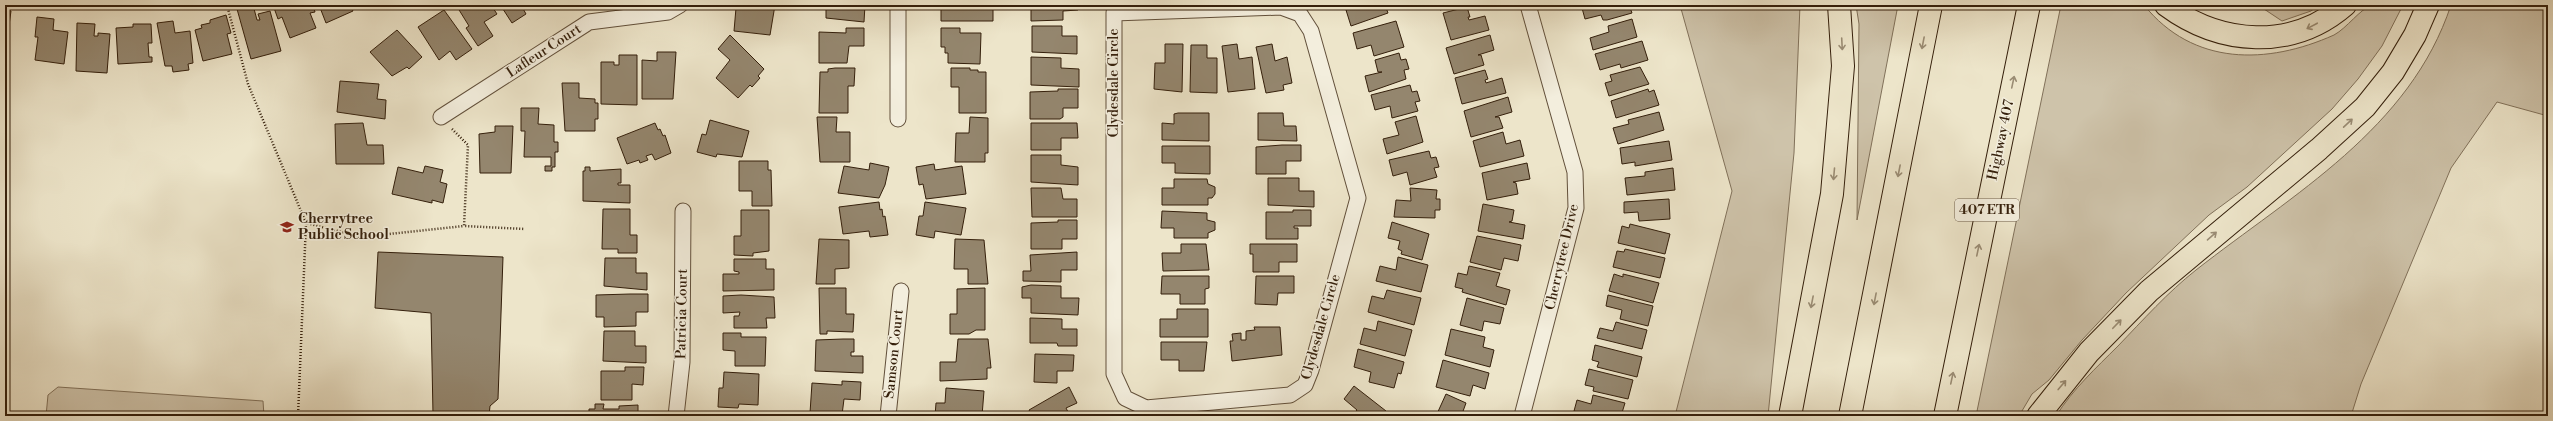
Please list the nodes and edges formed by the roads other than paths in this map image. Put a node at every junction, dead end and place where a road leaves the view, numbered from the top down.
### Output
1 (680, 5) edge
2 (898, 5) edge
3 (1528, 5) edge
4 (1839, 5) edge
5 (1931, 5) edge
6 (2029, 5) edge
7 (2166, 5) edge
8 (2345, 5) edge
9 (2428, 5) edge
10 (1114, 9) edge
11 (441, 117) road end
12 (898, 119) dead end
13 (683, 211) dead end
14 (900, 291) dead end
15 (676, 416) edge
16 (888, 416) edge
17 (1522, 416) edge
18 (1790, 416) edge
19 (1850, 416) edge
20 (1944, 416) edge
21 (2038, 416) edge

1 - 11 street, Lafleur Court
2 - 12 street
3 - 17 street, Cherrytree Drive
4 -> 18 highway
5 -> 19 highway
20 -> 6 highway, Highway 407 / 407 ETR
8 -> 7 highway
21 -> 9 highway
10 - 10 street, Clydesdale Circle
13 - 15 street, Patricia Court
14 - 16 street, Samson Court

